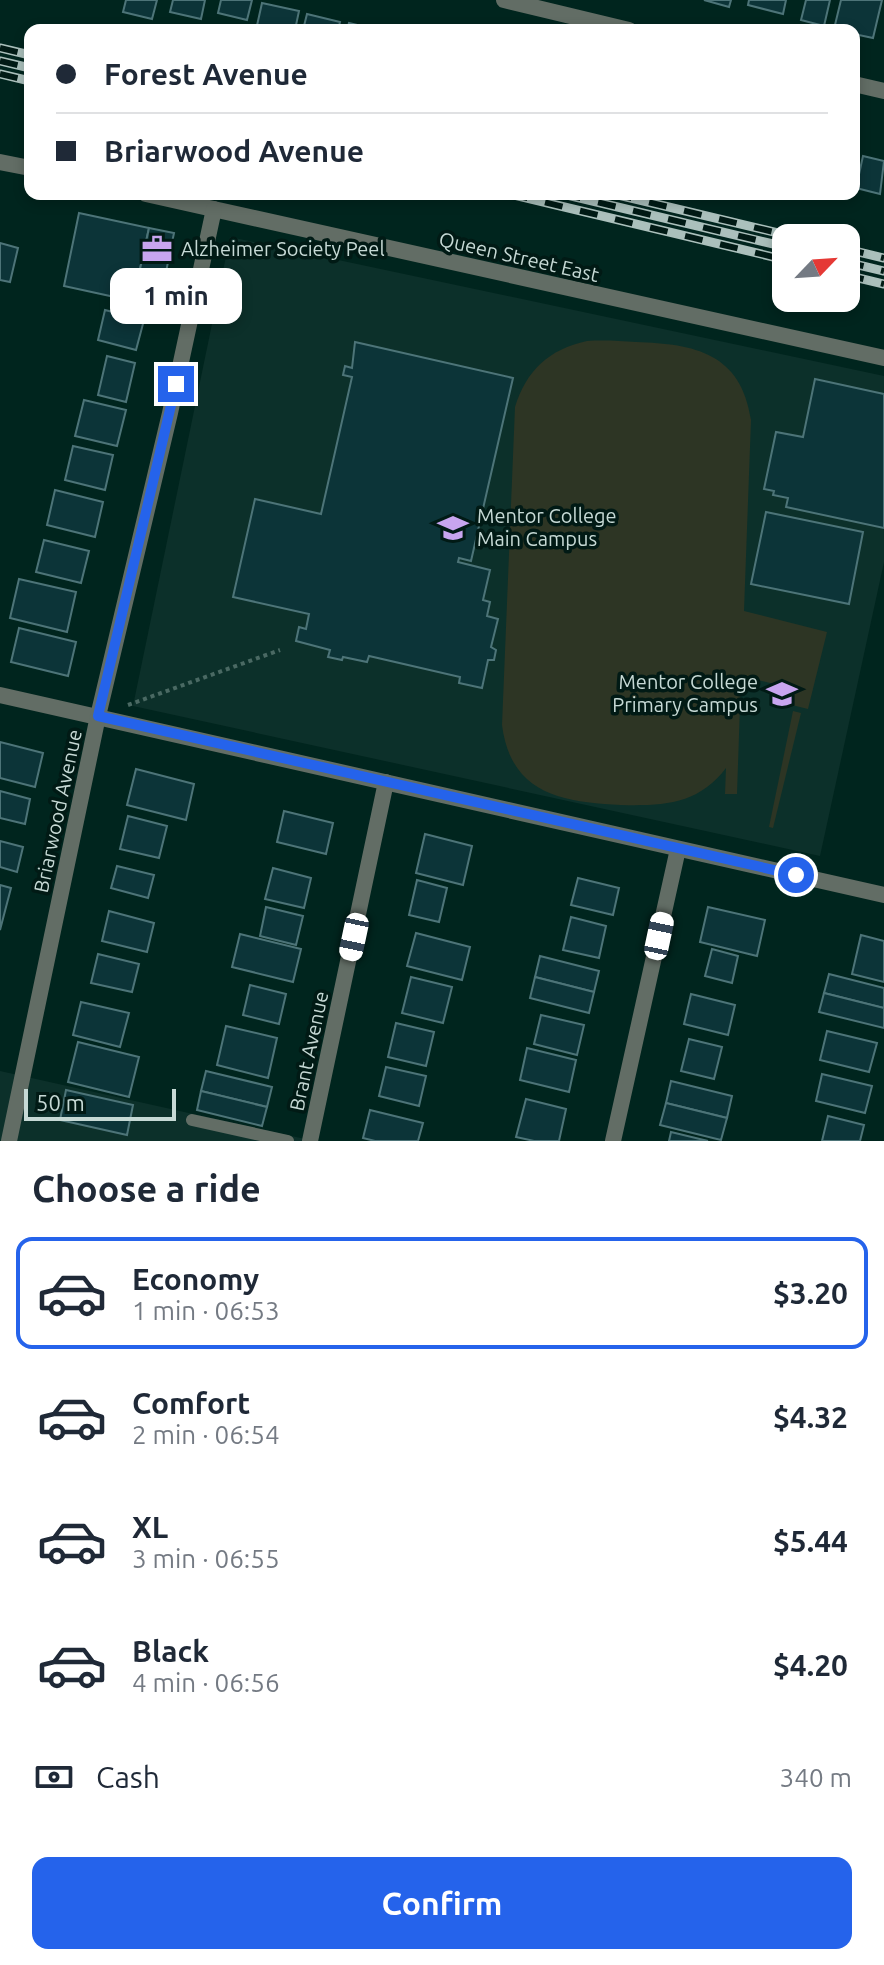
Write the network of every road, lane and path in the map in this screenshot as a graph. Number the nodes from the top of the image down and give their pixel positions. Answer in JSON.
{"nodes":[{"id":1,"x":504,"y":0,"type":"edge"},
{"id":2,"x":568,"y":8,"type":"edge"},
{"id":3,"x":612,"y":24,"type":"edge"},
{"id":4,"x":860,"y":85,"type":"edge"},
{"id":5,"x":884,"y":91,"type":"edge"},
{"id":6,"x":0,"y":162,"type":"edge"},
{"id":7,"x":24,"y":167,"type":"edge"},
{"id":8,"x":173,"y":200,"type":"edge"},
{"id":9,"x":214,"y":209,"type":"junction"},
{"id":10,"x":884,"y":358,"type":"edge"},
{"id":11,"x":280,"y":650,"type":"dead end"},
{"id":12,"x":0,"y":695,"type":"edge"},
{"id":13,"x":98,"y":716,"type":"junction"},
{"id":14,"x":386,"y":782,"type":"junction"},
{"id":15,"x":678,"y":849,"type":"junction"},
{"id":16,"x":884,"y":895,"type":"edge"},
{"id":17,"x":192,"y":1120,"type":"dead end"},
{"id":18,"x":9,"y":1141,"type":"edge"},
{"id":19,"x":288,"y":1141,"type":"edge"},
{"id":20,"x":310,"y":1141,"type":"edge"},
{"id":21,"x":613,"y":1141,"type":"edge"}],
"edges":[{"from":1,"to":2,"type":"street"},
{"from":2,"to":3,"type":"street"},
{"from":4,"to":5,"type":"street"},
{"from":6,"to":7,"type":"street"},
{"from":8,"to":9,"type":"street","name":"Queen Street East"},
{"from":9,"to":10,"type":"street","name":"Queen Street East"},
{"from":9,"to":13,"type":"street","name":"Briarwood Avenue"},
{"from":11,"to":13,"type":"path"},
{"from":12,"to":13,"type":"street"},
{"from":13,"to":14,"type":"street"},
{"from":13,"to":18,"type":"street","name":"Briarwood Avenue"},
{"from":14,"to":15,"type":"street"},
{"from":14,"to":20,"type":"street","name":"Brant Avenue"},
{"from":15,"to":16,"type":"street"},
{"from":15,"to":21,"type":"street"},
{"from":17,"to":19,"type":"lane"}]}
